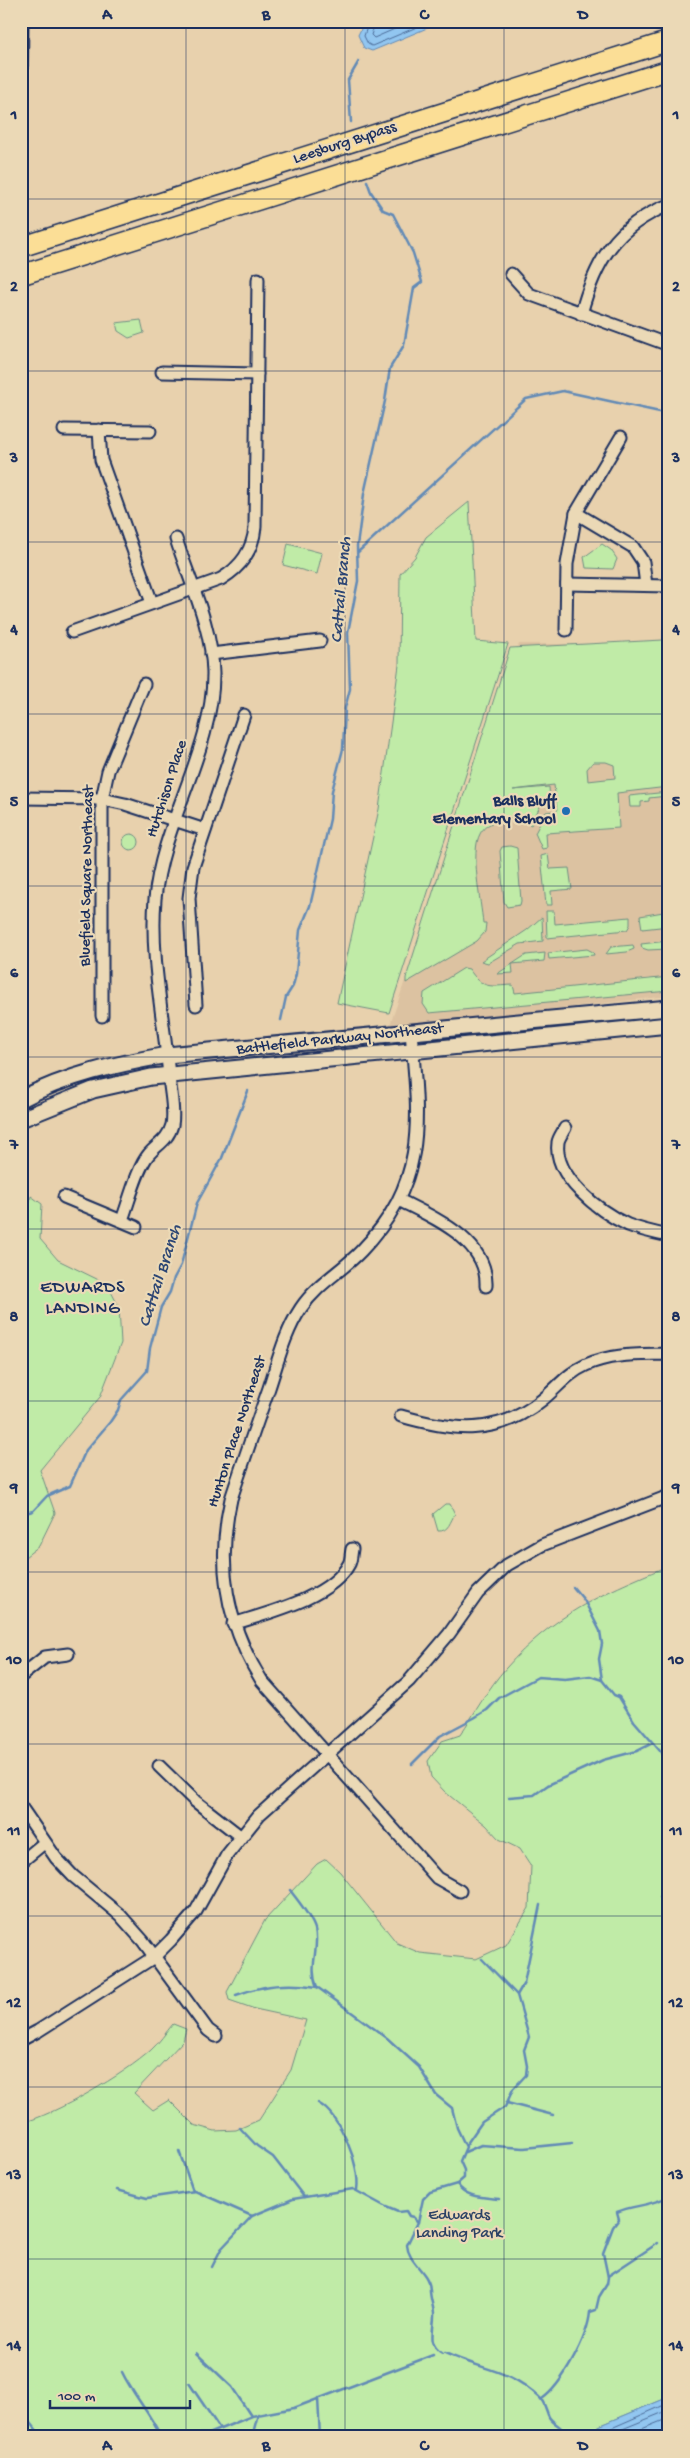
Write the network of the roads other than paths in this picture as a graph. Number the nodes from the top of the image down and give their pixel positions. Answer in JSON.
{"nodes":[{"id":1,"x":22,"y":21,"type":"edge"},
{"id":2,"x":669,"y":41,"type":"edge"},
{"id":3,"x":22,"y":56,"type":"edge"},
{"id":4,"x":669,"y":70,"type":"edge"},
{"id":5,"x":21,"y":105,"type":"edge"},
{"id":6,"x":669,"y":204,"type":"edge"},
{"id":7,"x":21,"y":247,"type":"edge"},
{"id":8,"x":511,"y":274,"type":"dead end"},
{"id":9,"x":21,"y":275,"type":"edge"},
{"id":10,"x":258,"y":279,"type":"dead end"},
{"id":11,"x":582,"y":314,"type":"junction"},
{"id":12,"x":669,"y":345,"type":"edge"},
{"id":13,"x":162,"y":372,"type":"dead end"},
{"id":14,"x":256,"y":374,"type":"junction"},
{"id":15,"x":64,"y":430,"type":"dead end"},
{"id":16,"x":99,"y":430,"type":"junction"},
{"id":17,"x":150,"y":431,"type":"dead end"},
{"id":18,"x":621,"y":437,"type":"dead end"},
{"id":19,"x":576,"y":513,"type":"junction"},
{"id":20,"x":176,"y":539,"type":"dead end"},
{"id":21,"x":567,"y":584,"type":"junction"},
{"id":22,"x":646,"y":585,"type":"junction"},
{"id":23,"x":669,"y":586,"type":"edge"},
{"id":24,"x":192,"y":589,"type":"junction"},
{"id":25,"x":152,"y":603,"type":"junction"},
{"id":26,"x":566,"y":630,"type":"dead end"},
{"id":27,"x":72,"y":632,"type":"dead end"},
{"id":28,"x":320,"y":641,"type":"dead end"},
{"id":29,"x":211,"y":654,"type":"junction"},
{"id":30,"x":144,"y":684,"type":"dead end"},
{"id":31,"x":244,"y":715,"type":"dead end"},
{"id":32,"x":21,"y":798,"type":"edge"},
{"id":33,"x":102,"y":799,"type":"junction"},
{"id":34,"x":174,"y":820,"type":"junction"},
{"id":35,"x":205,"y":830,"type":"junction"},
{"id":36,"x":196,"y":1005,"type":"dead end"},
{"id":37,"x":669,"y":1008,"type":"edge"},
{"id":38,"x":102,"y":1016,"type":"dead end"},
{"id":39,"x":669,"y":1026,"type":"edge"},
{"id":40,"x":411,"y":1032,"type":"junction"},
{"id":41,"x":413,"y":1051,"type":"junction"},
{"id":42,"x":168,"y":1055,"type":"junction"},
{"id":43,"x":169,"y":1075,"type":"junction"},
{"id":44,"x":21,"y":1099,"type":"edge"},
{"id":45,"x":21,"y":1119,"type":"edge"},
{"id":46,"x":565,"y":1128,"type":"dead end"},
{"id":47,"x":64,"y":1197,"type":"dead end"},
{"id":48,"x":398,"y":1200,"type":"junction"},
{"id":49,"x":122,"y":1220,"type":"junction"},
{"id":50,"x":136,"y":1227,"type":"dead end"},
{"id":51,"x":669,"y":1236,"type":"edge"},
{"id":52,"x":486,"y":1286,"type":"dead end"},
{"id":53,"x":669,"y":1354,"type":"edge"},
{"id":54,"x":401,"y":1416,"type":"dead end"},
{"id":55,"x":669,"y":1496,"type":"edge"},
{"id":56,"x":352,"y":1549,"type":"dead end"},
{"id":57,"x":234,"y":1624,"type":"junction"},
{"id":58,"x":68,"y":1654,"type":"dead end"},
{"id":59,"x":21,"y":1676,"type":"edge"},
{"id":60,"x":327,"y":1753,"type":"junction"},
{"id":61,"x":159,"y":1766,"type":"dead end"},
{"id":62,"x":21,"y":1807,"type":"edge"},
{"id":63,"x":240,"y":1836,"type":"junction"},
{"id":64,"x":44,"y":1843,"type":"junction"},
{"id":65,"x":21,"y":1862,"type":"edge"},
{"id":66,"x":460,"y":1891,"type":"dead end"},
{"id":67,"x":154,"y":1957,"type":"junction"},
{"id":68,"x":216,"y":2036,"type":"dead end"},
{"id":69,"x":21,"y":2040,"type":"edge"}],
"edges":[{"from":1,"to":3,"type":"street"},
{"from":2,"to":7,"type":"highway","name":"Leesburg Bypass"},
{"from":3,"to":5,"type":"street"},
{"from":4,"to":9,"type":"highway","name":"Leesburg Bypass"},
{"from":6,"to":11,"type":"street"},
{"from":8,"to":11,"type":"street"},
{"from":10,"to":14,"type":"street"},
{"from":11,"to":12,"type":"street"},
{"from":13,"to":14,"type":"street"},
{"from":14,"to":24,"type":"street"},
{"from":15,"to":16,"type":"street"},
{"from":16,"to":17,"type":"street"},
{"from":16,"to":25,"type":"street"},
{"from":18,"to":19,"type":"street"},
{"from":19,"to":21,"type":"street"},
{"from":19,"to":22,"type":"street"},
{"from":20,"to":24,"type":"street","name":"Hutchison Place"},
{"from":21,"to":22,"type":"street"},
{"from":21,"to":26,"type":"street"},
{"from":22,"to":23,"type":"street"},
{"from":24,"to":25,"type":"street"},
{"from":24,"to":29,"type":"street","name":"Hutchison Place"},
{"from":25,"to":27,"type":"street"},
{"from":28,"to":29,"type":"street"},
{"from":29,"to":34,"type":"street","name":"Hutchison Place"},
{"from":30,"to":33,"type":"street","name":"Bluefield Square Northeast"},
{"from":31,"to":35,"type":"street"},
{"from":32,"to":33,"type":"street"},
{"from":33,"to":34,"type":"street"},
{"from":33,"to":38,"type":"street","name":"Bluefield Square Northeast"},
{"from":34,"to":35,"type":"street"},
{"from":34,"to":42,"type":"street","name":"Hutchison Place"},
{"from":35,"to":36,"type":"street"},
{"from":37,"to":40,"type":"main road","name":"Battlefield Parkway Northeast"},
{"from":39,"to":41,"type":"main road","name":"Battlefield Parkway Northeast"},
{"from":40,"to":41,"type":"street","name":"Hunton Place Northeast"},
{"from":40,"to":42,"type":"main road","name":"Battlefield Parkway Northeast"},
{"from":41,"to":43,"type":"main road","name":"Battlefield Parkway Northeast"},
{"from":41,"to":48,"type":"street","name":"Hunton Place Northeast"},
{"from":42,"to":43,"type":"street","name":"Hutchison Place"},
{"from":42,"to":44,"type":"main road","name":"Battlefield Parkway Northeast"},
{"from":43,"to":45,"type":"main road","name":"Battlefield Parkway Northeast"},
{"from":43,"to":49,"type":"street","name":"Hutchison Place"},
{"from":46,"to":51,"type":"street"},
{"from":47,"to":49,"type":"street"},
{"from":48,"to":52,"type":"street"},
{"from":48,"to":57,"type":"street","name":"Hunton Place Northeast"},
{"from":49,"to":50,"type":"street"},
{"from":53,"to":54,"type":"street"},
{"from":55,"to":60,"type":"street"},
{"from":56,"to":57,"type":"street"},
{"from":57,"to":60,"type":"street","name":"Hunton Place Northeast"},
{"from":58,"to":59,"type":"street"},
{"from":60,"to":63,"type":"street"},
{"from":60,"to":66,"type":"street","name":"Hunton Place Northeast"},
{"from":61,"to":63,"type":"street"},
{"from":62,"to":64,"type":"street"},
{"from":63,"to":67,"type":"street"},
{"from":64,"to":65,"type":"street"},
{"from":64,"to":67,"type":"street"},
{"from":67,"to":68,"type":"street"},
{"from":67,"to":69,"type":"street"}]}
